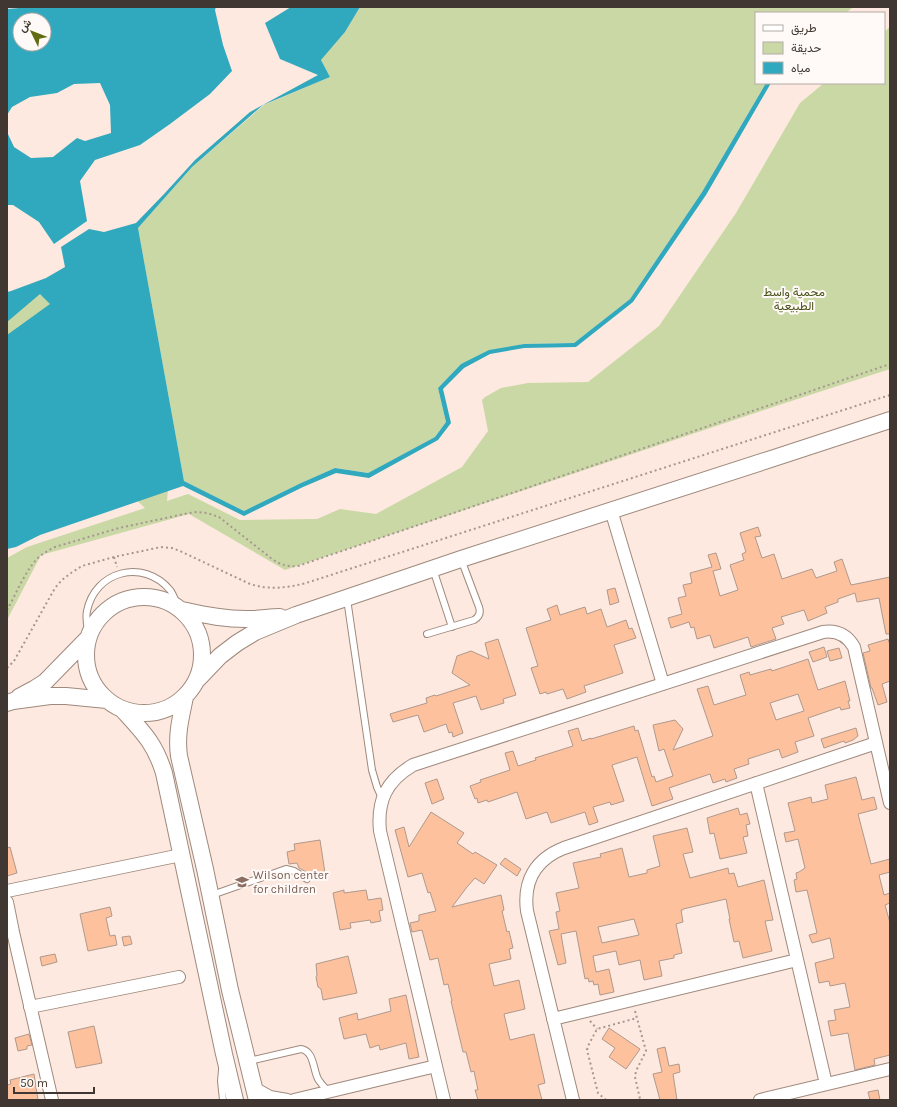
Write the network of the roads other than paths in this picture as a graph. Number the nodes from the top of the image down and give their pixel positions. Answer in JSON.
{"nodes":[{"id":1,"x":890,"y":420,"type":"edge"},
{"id":2,"x":611,"y":510,"type":"junction"},
{"id":3,"x":461,"y":559,"type":"junction"},
{"id":4,"x":432,"y":568,"type":"junction"},
{"id":5,"x":347,"y":598,"type":"junction"},
{"id":6,"x":180,"y":608,"type":"junction"},
{"id":7,"x":296,"y":615,"type":"junction"},
{"id":8,"x":452,"y":627,"type":"junction"},
{"id":9,"x":427,"y":634,"type":"dead end"},
{"id":10,"x":89,"y":637,"type":"junction"},
{"id":11,"x":198,"y":679,"type":"junction"},
{"id":12,"x":663,"y":684,"type":"junction"},
{"id":13,"x":185,"y":697,"type":"junction"},
{"id":14,"x":107,"y":700,"type":"junction"},
{"id":15,"x":10,"y":702,"type":"edge"},
{"id":16,"x":122,"y":709,"type":"junction"},
{"id":17,"x":876,"y":743,"type":"junction"},
{"id":18,"x":756,"y":783,"type":"junction"},
{"id":19,"x":382,"y":798,"type":"junction"},
{"id":20,"x":890,"y":803,"type":"edge"},
{"id":21,"x":181,"y":856,"type":"junction"},
{"id":22,"x":307,"y":879,"type":"dead end"},
{"id":23,"x":187,"y":881,"type":"junction"},
{"id":24,"x":7,"y":891,"type":"edge"},
{"id":25,"x":211,"y":896,"type":"junction"},
{"id":26,"x":7,"y":902,"type":"edge"},
{"id":27,"x":220,"y":937,"type":"junction"},
{"id":28,"x":797,"y":960,"type":"junction"},
{"id":29,"x":179,"y":977,"type":"dead end"},
{"id":30,"x":30,"y":1007,"type":"junction"},
{"id":31,"x":553,"y":1019,"type":"junction"},
{"id":32,"x":224,"y":1054,"type":"junction"},
{"id":33,"x":247,"y":1061,"type":"junction"},
{"id":34,"x":436,"y":1066,"type":"junction"},
{"id":35,"x":890,"y":1069,"type":"edge"},
{"id":36,"x":826,"y":1084,"type":"junction"},
{"id":37,"x":329,"y":1092,"type":"junction"},
{"id":38,"x":255,"y":1094,"type":"edge"},
{"id":39,"x":52,"y":1100,"type":"edge"},
{"id":40,"x":223,"y":1100,"type":"edge"},
{"id":41,"x":235,"y":1100,"type":"edge"},
{"id":42,"x":287,"y":1100,"type":"edge"},
{"id":43,"x":294,"y":1100,"type":"edge"},
{"id":44,"x":444,"y":1100,"type":"edge"},
{"id":45,"x":573,"y":1100,"type":"edge"},
{"id":46,"x":760,"y":1100,"type":"edge"}],
"edges":[{"from":1,"to":2,"type":"main road"},
{"from":2,"to":3,"type":"main road"},
{"from":2,"to":12,"type":"street"},
{"from":3,"to":4,"type":"main road"},
{"from":3,"to":8,"type":"lane"},
{"from":4,"to":5,"type":"main road"},
{"from":4,"to":8,"type":"lane"},
{"from":5,"to":7,"type":"main road"},
{"from":5,"to":19,"type":"lane"},
{"from":6,"to":7,"type":"main road"},
{"from":6,"to":10,"type":"main road"},
{"from":6,"to":10,"type":"lane"},
{"from":6,"to":11,"type":"main road"},
{"from":7,"to":11,"type":"main road"},
{"from":8,"to":9,"type":"lane"},
{"from":10,"to":14,"type":"main road"},
{"from":10,"to":15,"type":"main road"},
{"from":11,"to":13,"type":"main road"},
{"from":12,"to":17,"type":"street"},
{"from":12,"to":19,"type":"street"},
{"from":13,"to":16,"type":"main road"},
{"from":13,"to":25,"type":"main road"},
{"from":14,"to":15,"type":"main road"},
{"from":14,"to":16,"type":"main road"},
{"from":16,"to":21,"type":"main road"},
{"from":17,"to":18,"type":"street"},
{"from":17,"to":20,"type":"street"},
{"from":18,"to":28,"type":"street"},
{"from":18,"to":31,"type":"street"},
{"from":19,"to":34,"type":"street"},
{"from":21,"to":23,"type":"main road"},
{"from":21,"to":24,"type":"street"},
{"from":22,"to":25,"type":"lane"},
{"from":23,"to":27,"type":"main road"},
{"from":23,"to":32,"type":"main road"},
{"from":25,"to":27,"type":"main road"},
{"from":26,"to":30,"type":"street"},
{"from":27,"to":33,"type":"main road"},
{"from":28,"to":31,"type":"street"},
{"from":28,"to":36,"type":"street"},
{"from":29,"to":30,"type":"street"},
{"from":30,"to":39,"type":"street"},
{"from":31,"to":45,"type":"street"},
{"from":32,"to":40,"type":"lane"},
{"from":32,"to":41,"type":"main road"},
{"from":33,"to":37,"type":"lane"},
{"from":33,"to":38,"type":"main road"},
{"from":34,"to":37,"type":"street"},
{"from":34,"to":44,"type":"street"},
{"from":35,"to":36,"type":"street"},
{"from":36,"to":46,"type":"street"},
{"from":37,"to":43,"type":"street"},
{"from":38,"to":42,"type":"street"}]}
